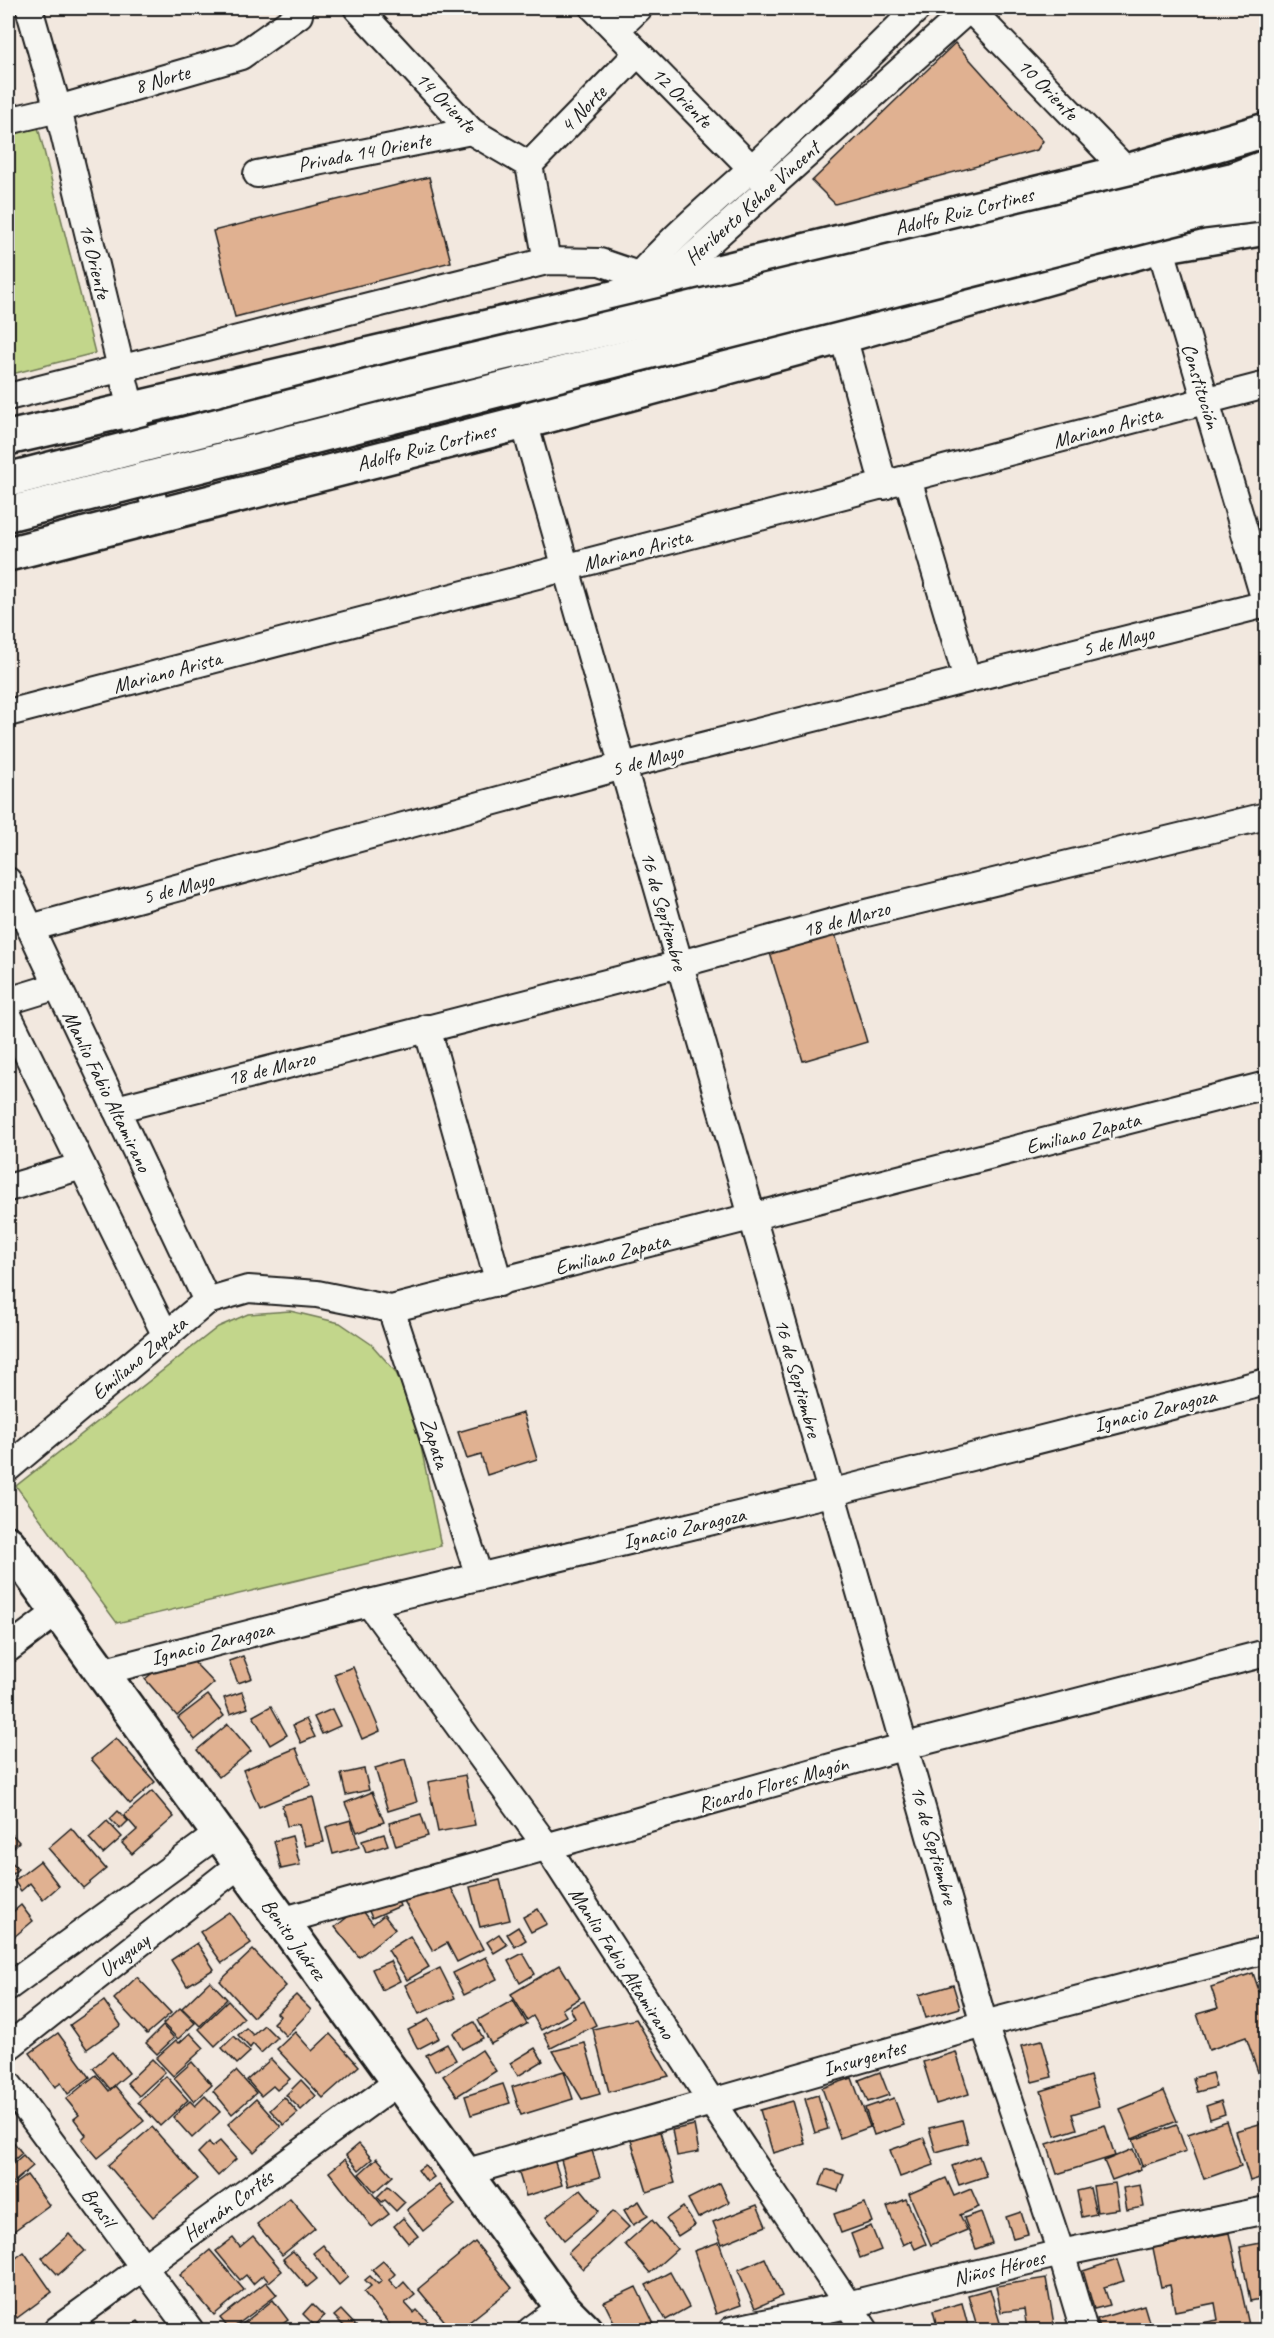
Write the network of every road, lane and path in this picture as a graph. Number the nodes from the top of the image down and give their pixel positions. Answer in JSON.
{"nodes":[{"id":1,"x":29,"y":8,"type":"edge"},
{"id":2,"x":300,"y":8,"type":"edge"},
{"id":3,"x":357,"y":8,"type":"edge"},
{"id":4,"x":594,"y":8,"type":"edge"},
{"id":5,"x":639,"y":8,"type":"edge"},
{"id":6,"x":918,"y":8,"type":"edge"},
{"id":7,"x":970,"y":8,"type":"edge"},
{"id":8,"x":616,"y":30,"type":"junction"},
{"id":9,"x":638,"y":53,"type":"junction"},
{"id":10,"x":58,"y":109,"type":"junction"},
{"id":11,"x":8,"y":121,"type":"edge"},
{"id":12,"x":471,"y":130,"type":"junction"},
{"id":13,"x":1266,"y":130,"type":"edge"},
{"id":14,"x":529,"y":165,"type":"junction"},
{"id":15,"x":1266,"y":167,"type":"edge"},
{"id":16,"x":752,"y":168,"type":"junction"},
{"id":17,"x":1127,"y":171,"type":"junction"},
{"id":18,"x":257,"y":174,"type":"dead end"},
{"id":19,"x":769,"y":187,"type":"junction"},
{"id":20,"x":1266,"y":204,"type":"edge"},
{"id":21,"x":1266,"y":228,"type":"edge"},
{"id":22,"x":1160,"y":246,"type":"junction"},
{"id":23,"x":547,"y":261,"type":"junction"},
{"id":24,"x":640,"y":286,"type":"junction"},
{"id":25,"x":843,"y":336,"type":"junction"},
{"id":26,"x":121,"y":369,"type":"junction"},
{"id":27,"x":1266,"y":385,"type":"edge"},
{"id":28,"x":8,"y":397,"type":"edge"},
{"id":29,"x":1206,"y":402,"type":"junction"},
{"id":30,"x":131,"y":410,"type":"junction"},
{"id":31,"x":537,"y":419,"type":"junction"},
{"id":32,"x":8,"y":438,"type":"edge"},
{"id":33,"x":8,"y":480,"type":"edge"},
{"id":34,"x":896,"y":482,"type":"junction"},
{"id":35,"x":8,"y":514,"type":"edge"},
{"id":36,"x":157,"y":516,"type":"junction"},
{"id":37,"x":8,"y":554,"type":"edge"},
{"id":38,"x":566,"y":568,"type":"junction"},
{"id":39,"x":1266,"y":604,"type":"edge"},
{"id":40,"x":967,"y":679,"type":"junction"},
{"id":41,"x":8,"y":713,"type":"edge"},
{"id":42,"x":623,"y":766,"type":"junction"},
{"id":43,"x":1266,"y":816,"type":"edge"},
{"id":44,"x":8,"y":881,"type":"edge"},
{"id":45,"x":30,"y":928,"type":"junction"},
{"id":46,"x":680,"y":964,"type":"junction"},
{"id":47,"x":57,"y":986,"type":"junction"},
{"id":48,"x":8,"y":1001,"type":"edge"},
{"id":49,"x":8,"y":1015,"type":"edge"},
{"id":50,"x":427,"y":1028,"type":"junction"},
{"id":51,"x":1266,"y":1085,"type":"edge"},
{"id":52,"x":116,"y":1109,"type":"junction"},
{"id":53,"x":82,"y":1166,"type":"junction"},
{"id":54,"x":8,"y":1188,"type":"edge"},
{"id":55,"x":752,"y":1218,"type":"junction"},
{"id":56,"x":499,"y":1283,"type":"junction"},
{"id":57,"x":207,"y":1301,"type":"junction"},
{"id":58,"x":391,"y":1309,"type":"junction"},
{"id":59,"x":166,"y":1336,"type":"junction"},
{"id":60,"x":1266,"y":1382,"type":"edge"},
{"id":61,"x":8,"y":1468,"type":"edge"},
{"id":62,"x":830,"y":1493,"type":"junction"},
{"id":63,"x":8,"y":1544,"type":"edge"},
{"id":64,"x":479,"y":1576,"type":"junction"},
{"id":65,"x":369,"y":1603,"type":"junction"},
{"id":66,"x":57,"y":1612,"type":"junction"},
{"id":67,"x":8,"y":1649,"type":"edge"},
{"id":68,"x":1266,"y":1653,"type":"edge"},
{"id":69,"x":101,"y":1672,"type":"junction"},
{"id":70,"x":906,"y":1746,"type":"junction"},
{"id":71,"x":218,"y":1834,"type":"junction"},
{"id":72,"x":547,"y":1847,"type":"junction"},
{"id":73,"x":240,"y":1864,"type":"junction"},
{"id":74,"x":281,"y":1921,"type":"junction"},
{"id":75,"x":1266,"y":1950,"type":"edge"},
{"id":76,"x":8,"y":1987,"type":"edge"},
{"id":77,"x":984,"y":2024,"type":"junction"},
{"id":78,"x":8,"y":2047,"type":"edge"},
{"id":79,"x":398,"y":2082,"type":"junction"},
{"id":80,"x":8,"y":2084,"type":"edge"},
{"id":81,"x":711,"y":2102,"type":"junction"},
{"id":82,"x":464,"y":2173,"type":"junction"},
{"id":83,"x":1266,"y":2210,"type":"edge"},
{"id":84,"x":1061,"y":2253,"type":"junction"},
{"id":85,"x":144,"y":2267,"type":"junction"},
{"id":86,"x":847,"y":2306,"type":"junction"},
{"id":87,"x":562,"y":2307,"type":"junction"},
{"id":88,"x":57,"y":2331,"type":"edge"},
{"id":89,"x":190,"y":2331,"type":"edge"},
{"id":90,"x":531,"y":2331,"type":"edge"},
{"id":91,"x":585,"y":2331,"type":"edge"},
{"id":92,"x":732,"y":2331,"type":"edge"},
{"id":93,"x":865,"y":2331,"type":"edge"},
{"id":94,"x":1084,"y":2331,"type":"edge"}],
"edges":[{"from":1,"to":10,"type":"street","name":"16 Oriente"},
{"from":2,"to":10,"type":"street","name":"8 Norte"},
{"from":3,"to":12,"type":"street","name":"14 Oriente"},
{"from":4,"to":8,"type":"street","name":"12 Oriente"},
{"from":5,"to":8,"type":"street"},
{"from":6,"to":16,"type":"street","name":"Heriberto Kehoe Vincent"},
{"from":7,"to":17,"type":"street","name":"10 Oriente"},
{"from":7,"to":19,"type":"street","name":"Heriberto Kehoe Vincent"},
{"from":8,"to":9,"type":"street","name":"12 Oriente"},
{"from":9,"to":14,"type":"street","name":"4 Norte"},
{"from":9,"to":16,"type":"street","name":"12 Oriente"},
{"from":10,"to":11,"type":"street","name":"8 Norte"},
{"from":10,"to":26,"type":"street","name":"16 Oriente"},
{"from":12,"to":14,"type":"street","name":"14 Oriente"},
{"from":12,"to":18,"type":"street","name":"Privada 14 Oriente"},
{"from":13,"to":17,"type":"main road","name":"Adolfo Ruiz Cortines"},
{"from":14,"to":23,"type":"street"},
{"from":15,"to":33,"type":"main road","bridge":true},
{"from":16,"to":19,"type":"street","name":"12 Oriente"},
{"from":16,"to":24,"type":"street","name":"Heriberto Kehoe Vincent"},
{"from":17,"to":22,"type":"street","name":"Constitución"},
{"from":17,"to":24,"type":"main road","name":"Adolfo Ruiz Cortines"},
{"from":19,"to":24,"type":"street","name":"Heriberto Kehoe Vincent"},
{"from":20,"to":35,"type":"main road","bridge":true},
{"from":21,"to":22,"type":"main road","name":"Adolfo Ruiz Cortines"},
{"from":22,"to":25,"type":"main road","name":"Adolfo Ruiz Cortines"},
{"from":22,"to":29,"type":"street","name":"Constitución"},
{"from":23,"to":24,"type":"street"},
{"from":23,"to":26,"type":"street"},
{"from":24,"to":30,"type":"main road","name":"Adolfo Ruiz Cortines"},
{"from":24,"to":31,"type":"street","name":"Heriberto Kehoe Vincent"},
{"from":24,"to":31,"type":"street","name":"Heriberto Kehoe Vincent"},
{"from":25,"to":31,"type":"main road","name":"Adolfo Ruiz Cortines"},
{"from":25,"to":34,"type":"street"},
{"from":26,"to":28,"type":"street"},
{"from":26,"to":30,"type":"street","name":"16 Oriente"},
{"from":27,"to":29,"type":"street","name":"Mariano Arista"},
{"from":29,"to":34,"type":"street","name":"Mariano Arista"},
{"from":29,"to":39,"type":"street","name":"Constitución"},
{"from":30,"to":32,"type":"main road","name":"Adolfo Ruiz Cortines"},
{"from":30,"to":36,"type":"street","name":"16 Oriente"},
{"from":31,"to":36,"type":"main road","name":"Adolfo Ruiz Cortines"},
{"from":31,"to":38,"type":"street","name":"16 de Septiembre"},
{"from":34,"to":38,"type":"street","name":"Mariano Arista"},
{"from":34,"to":40,"type":"street"},
{"from":36,"to":37,"type":"main road","name":"Adolfo Ruiz Cortines"},
{"from":38,"to":41,"type":"street","name":"Mariano Arista"},
{"from":38,"to":42,"type":"street","name":"16 de Septiembre"},
{"from":39,"to":40,"type":"street","name":"5 de Mayo"},
{"from":40,"to":42,"type":"street","name":"5 de Mayo"},
{"from":42,"to":45,"type":"street","name":"5 de Mayo"},
{"from":42,"to":46,"type":"street","name":"16 de Septiembre"},
{"from":43,"to":46,"type":"street","name":"18 de Marzo"},
{"from":44,"to":45,"type":"street","name":"Manlio Fabio Altamirano"},
{"from":45,"to":47,"type":"street","name":"Manlio Fabio Altamirano"},
{"from":46,"to":50,"type":"street","name":"18 de Marzo"},
{"from":46,"to":55,"type":"street","name":"16 de Septiembre"},
{"from":47,"to":48,"type":"street"},
{"from":47,"to":52,"type":"street","name":"Manlio Fabio Altamirano"},
{"from":49,"to":53,"type":"street"},
{"from":50,"to":52,"type":"street","name":"18 de Marzo"},
{"from":50,"to":56,"type":"street"},
{"from":51,"to":55,"type":"street","name":"Emiliano Zapata"},
{"from":52,"to":57,"type":"street","name":"Manlio Fabio Altamirano"},
{"from":53,"to":54,"type":"street"},
{"from":53,"to":59,"type":"street"},
{"from":55,"to":56,"type":"street","name":"Emiliano Zapata"},
{"from":55,"to":62,"type":"street","name":"16 de Septiembre"},
{"from":56,"to":58,"type":"street","name":"Emiliano Zapata"},
{"from":57,"to":58,"type":"street","name":"Emiliano Zapata"},
{"from":57,"to":59,"type":"street","name":"Emiliano Zapata"},
{"from":58,"to":64,"type":"street","name":"Zapata"},
{"from":59,"to":61,"type":"street","name":"Emiliano Zapata"},
{"from":60,"to":62,"type":"street","name":"Ignacio Zaragoza"},
{"from":62,"to":64,"type":"street","name":"Ignacio Zaragoza"},
{"from":62,"to":70,"type":"street","name":"16 de Septiembre"},
{"from":63,"to":66,"type":"main road","name":"Benito Juárez"},
{"from":64,"to":65,"type":"street","name":"Ignacio Zaragoza"},
{"from":65,"to":69,"type":"street","name":"Ignacio Zaragoza"},
{"from":65,"to":72,"type":"street","name":"Manlio Fabio Altamirano"},
{"from":66,"to":67,"type":"street"},
{"from":66,"to":69,"type":"main road","name":"Benito Juárez"},
{"from":68,"to":70,"type":"street","name":"Ricardo Flores Magón"},
{"from":69,"to":71,"type":"main road","name":"Benito Juárez"},
{"from":70,"to":72,"type":"street","name":"Ricardo Flores Magón"},
{"from":70,"to":77,"type":"street","name":"16 de Septiembre"},
{"from":71,"to":73,"type":"main road","name":"Benito Juárez"},
{"from":71,"to":76,"type":"street","name":"Uruguay"},
{"from":72,"to":74,"type":"street","name":"Ricardo Flores Magón"},
{"from":72,"to":81,"type":"street","name":"Manlio Fabio Altamirano"},
{"from":73,"to":74,"type":"main road","name":"Benito Juárez"},
{"from":73,"to":78,"type":"street","name":"Uruguay"},
{"from":74,"to":79,"type":"main road","name":"Benito Juárez"},
{"from":75,"to":77,"type":"street","name":"Insurgentes"},
{"from":77,"to":81,"type":"street","name":"Insurgentes"},
{"from":77,"to":84,"type":"street","name":"16 de Septiembre"},
{"from":79,"to":82,"type":"main road","name":"Benito Juárez"},
{"from":79,"to":85,"type":"street","name":"Hernán Cortés"},
{"from":80,"to":85,"type":"street","name":"Brasil"},
{"from":81,"to":82,"type":"street","name":"Insurgentes"},
{"from":81,"to":86,"type":"street","name":"Manlio Fabio Altamirano"},
{"from":82,"to":87,"type":"main road","name":"Benito Juárez"},
{"from":83,"to":84,"type":"street","name":"Niños Héroes"},
{"from":84,"to":86,"type":"street","name":"Niños Héroes"},
{"from":84,"to":94,"type":"street","name":"16 de Septiembre"},
{"from":85,"to":88,"type":"street","name":"Hernán Cortés"},
{"from":85,"to":89,"type":"street","name":"Brasil"},
{"from":86,"to":92,"type":"street","name":"Niños Héroes"},
{"from":86,"to":93,"type":"street","name":"Manlio Fabio Altamirano"},
{"from":87,"to":90,"type":"street"},
{"from":87,"to":91,"type":"main road","name":"Benito Juárez"}]}
